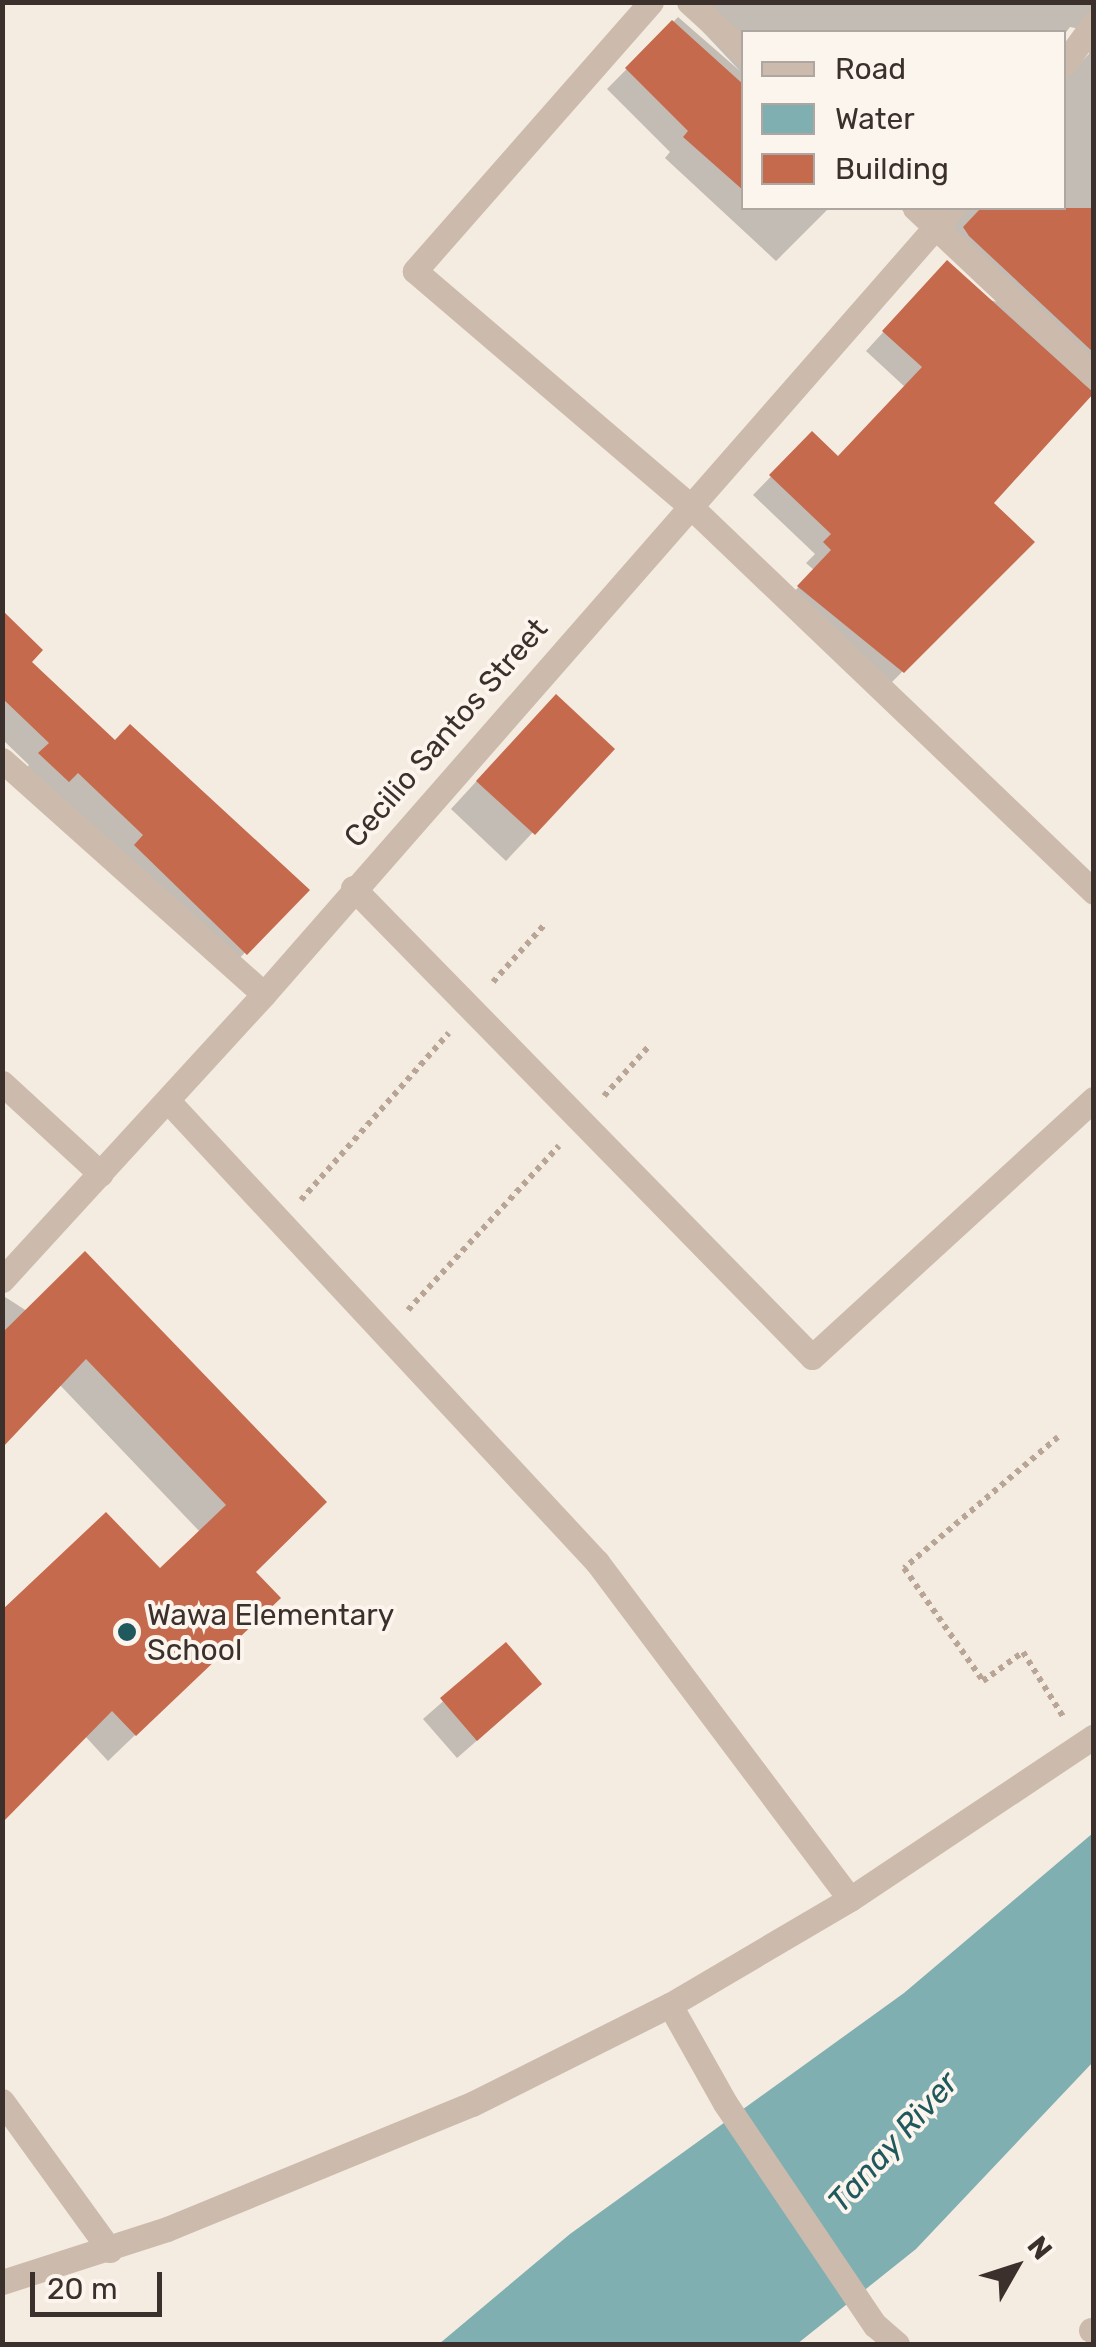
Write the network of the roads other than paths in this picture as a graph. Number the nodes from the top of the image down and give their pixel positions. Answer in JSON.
{"nodes":[{"id":1,"x":651,"y":2,"type":"edge"},
{"id":2,"x":689,"y":2,"type":"edge"},
{"id":3,"x":1094,"y":22,"type":"edge"},
{"id":4,"x":741,"y":49,"type":"edge"},
{"id":5,"x":1066,"y":61,"type":"edge"},
{"id":6,"x":945,"y":217,"type":"edge"},
{"id":7,"x":1094,"y":376,"type":"edge"},
{"id":8,"x":689,"y":506,"type":"junction"},
{"id":9,"x":2,"y":760,"type":"edge"},
{"id":10,"x":353,"y":888,"type":"junction"},
{"id":11,"x":1094,"y":892,"type":"edge"},
{"id":12,"x":264,"y":994,"type":"junction"},
{"id":13,"x":2,"y":1083,"type":"edge"},
{"id":14,"x":1094,"y":1099,"type":"edge"},
{"id":15,"x":168,"y":1101,"type":"junction"},
{"id":16,"x":100,"y":1174,"type":"junction"},
{"id":17,"x":2,"y":1280,"type":"edge"},
{"id":18,"x":1087,"y":1740,"type":"edge"},
{"id":19,"x":850,"y":1899,"type":"junction"},
{"id":20,"x":670,"y":2006,"type":"junction"},
{"id":21,"x":2,"y":2101,"type":"edge"},
{"id":22,"x":110,"y":2250,"type":"junction"},
{"id":23,"x":2,"y":2282,"type":"edge"},
{"id":24,"x":897,"y":2344,"type":"edge"}],
"edges":[{"from":1,"to":8,"type":"street"},
{"from":2,"to":4,"type":"street"},
{"from":3,"to":5,"type":"street"},
{"from":6,"to":7,"type":"street"},
{"from":6,"to":8,"type":"street","name":"Cecilio Santos Street"},
{"from":8,"to":10,"type":"street","name":"Cecilio Santos Street"},
{"from":8,"to":11,"type":"street"},
{"from":9,"to":12,"type":"street"},
{"from":10,"to":12,"type":"street","name":"Cecilio Santos Street"},
{"from":10,"to":14,"type":"street"},
{"from":12,"to":15,"type":"street","name":"Cecilio Santos Street"},
{"from":13,"to":16,"type":"street"},
{"from":15,"to":16,"type":"street","name":"Cecilio Santos Street"},
{"from":15,"to":19,"type":"street"},
{"from":16,"to":17,"type":"street","name":"Cecilio Santos Street"},
{"from":18,"to":19,"type":"street"},
{"from":19,"to":20,"type":"street"},
{"from":20,"to":22,"type":"street"},
{"from":20,"to":24,"type":"street"},
{"from":21,"to":22,"type":"street"},
{"from":22,"to":23,"type":"street"}]}
